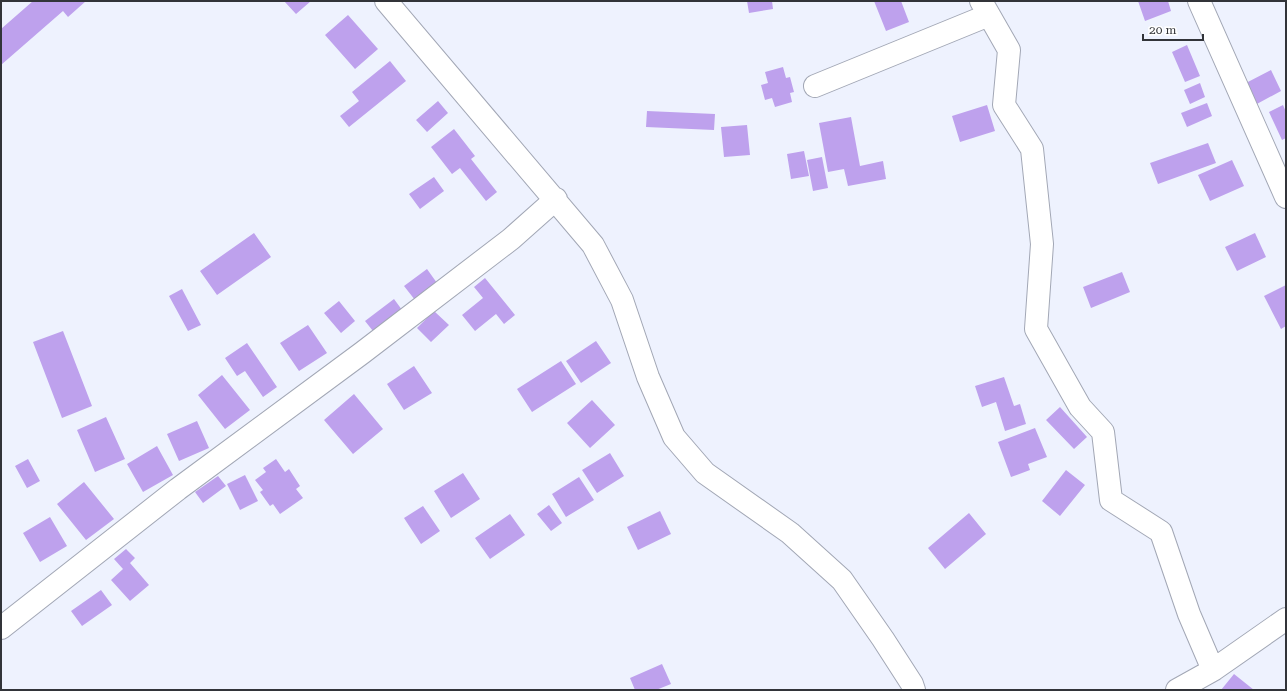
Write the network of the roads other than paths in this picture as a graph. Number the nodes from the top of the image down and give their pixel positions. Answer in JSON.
{"nodes":[{"id":1,"x":386,"y":1,"type":"edge"},
{"id":2,"x":1199,"y":1,"type":"edge"},
{"id":3,"x":985,"y":8,"type":"edge"},
{"id":4,"x":815,"y":86,"type":"dead end"},
{"id":5,"x":1286,"y":197,"type":"edge"},
{"id":6,"x":556,"y":199,"type":"junction"},
{"id":7,"x":1286,"y":619,"type":"edge"},
{"id":8,"x":1,"y":628,"type":"edge"},
{"id":9,"x":1213,"y":670,"type":"junction"},
{"id":10,"x":914,"y":690,"type":"edge"},
{"id":11,"x":1177,"y":690,"type":"edge"}],
"edges":[{"from":1,"to":6,"type":"street"},
{"from":2,"to":5,"type":"street"},
{"from":3,"to":4,"type":"street"},
{"from":3,"to":9,"type":"street"},
{"from":6,"to":8,"type":"street"},
{"from":6,"to":10,"type":"street"},
{"from":7,"to":9,"type":"street"},
{"from":9,"to":11,"type":"street"}]}
